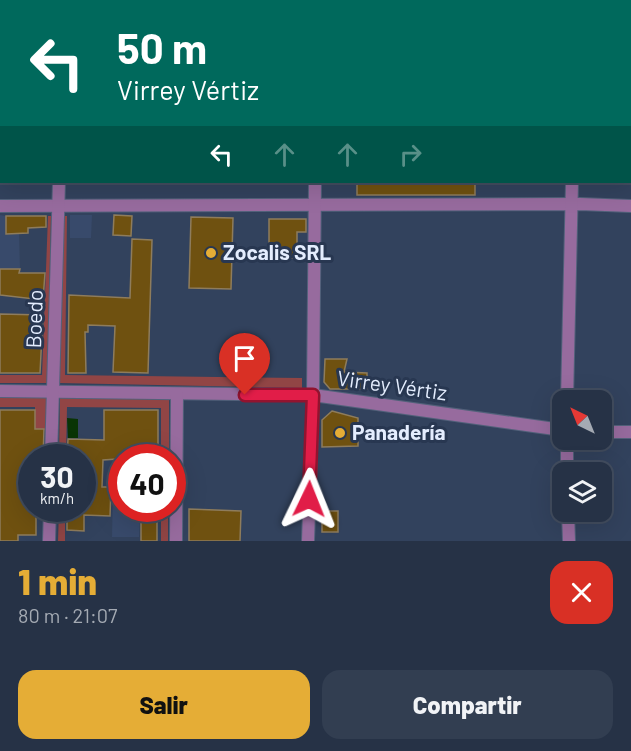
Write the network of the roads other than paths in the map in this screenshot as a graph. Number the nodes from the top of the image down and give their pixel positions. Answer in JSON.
{"nodes":[{"id":1,"x":59,"y":183,"type":"edge"},
{"id":2,"x":315,"y":183,"type":"edge"},
{"id":3,"x":572,"y":183,"type":"edge"},
{"id":4,"x":315,"y":204,"type":"junction"},
{"id":5,"x":571,"y":204,"type":"junction"},
{"id":6,"x":0,"y":206,"type":"edge"},
{"id":7,"x":631,"y":206,"type":"edge"},
{"id":8,"x":58,"y":207,"type":"junction"},
{"id":9,"x":0,"y":390,"type":"edge"},
{"id":10,"x":567,"y":390,"type":"edge"},
{"id":11,"x":52,"y":391,"type":"junction"},
{"id":12,"x":177,"y":394,"type":"junction"},
{"id":13,"x":313,"y":395,"type":"junction"},
{"id":14,"x":552,"y":429,"type":"edge"},
{"id":15,"x":612,"y":432,"type":"edge"},
{"id":16,"x":631,"y":432,"type":"edge"},
{"id":17,"x":51,"y":444,"type":"edge"},
{"id":18,"x":50,"y":522,"type":"edge"},
{"id":19,"x":568,"y":522,"type":"edge"},
{"id":20,"x":50,"y":541,"type":"edge"},
{"id":21,"x":176,"y":541,"type":"edge"},
{"id":22,"x":308,"y":541,"type":"edge"},
{"id":23,"x":569,"y":541,"type":"edge"}],
"edges":[{"from":1,"to":8,"type":"street","name":"Boedo"},
{"from":2,"to":4,"type":"street"},
{"from":3,"to":5,"type":"street"},
{"from":4,"to":5,"type":"street"},
{"from":4,"to":8,"type":"street"},
{"from":4,"to":13,"type":"street"},
{"from":5,"to":7,"type":"street"},
{"from":5,"to":10,"type":"street"},
{"from":6,"to":8,"type":"street"},
{"from":8,"to":11,"type":"street","name":"Boedo"},
{"from":9,"to":11,"type":"street","name":"Virrey Vértiz"},
{"from":11,"to":12,"type":"street","name":"Virrey Vértiz"},
{"from":11,"to":17,"type":"street","name":"Boedo"},
{"from":12,"to":13,"type":"street","name":"Virrey Vértiz"},
{"from":12,"to":21,"type":"street"},
{"from":13,"to":14,"type":"street","name":"Virrey Vértiz"},
{"from":13,"to":22,"type":"street"},
{"from":15,"to":16,"type":"street"},
{"from":18,"to":20,"type":"street"},
{"from":19,"to":23,"type":"street"}]}
